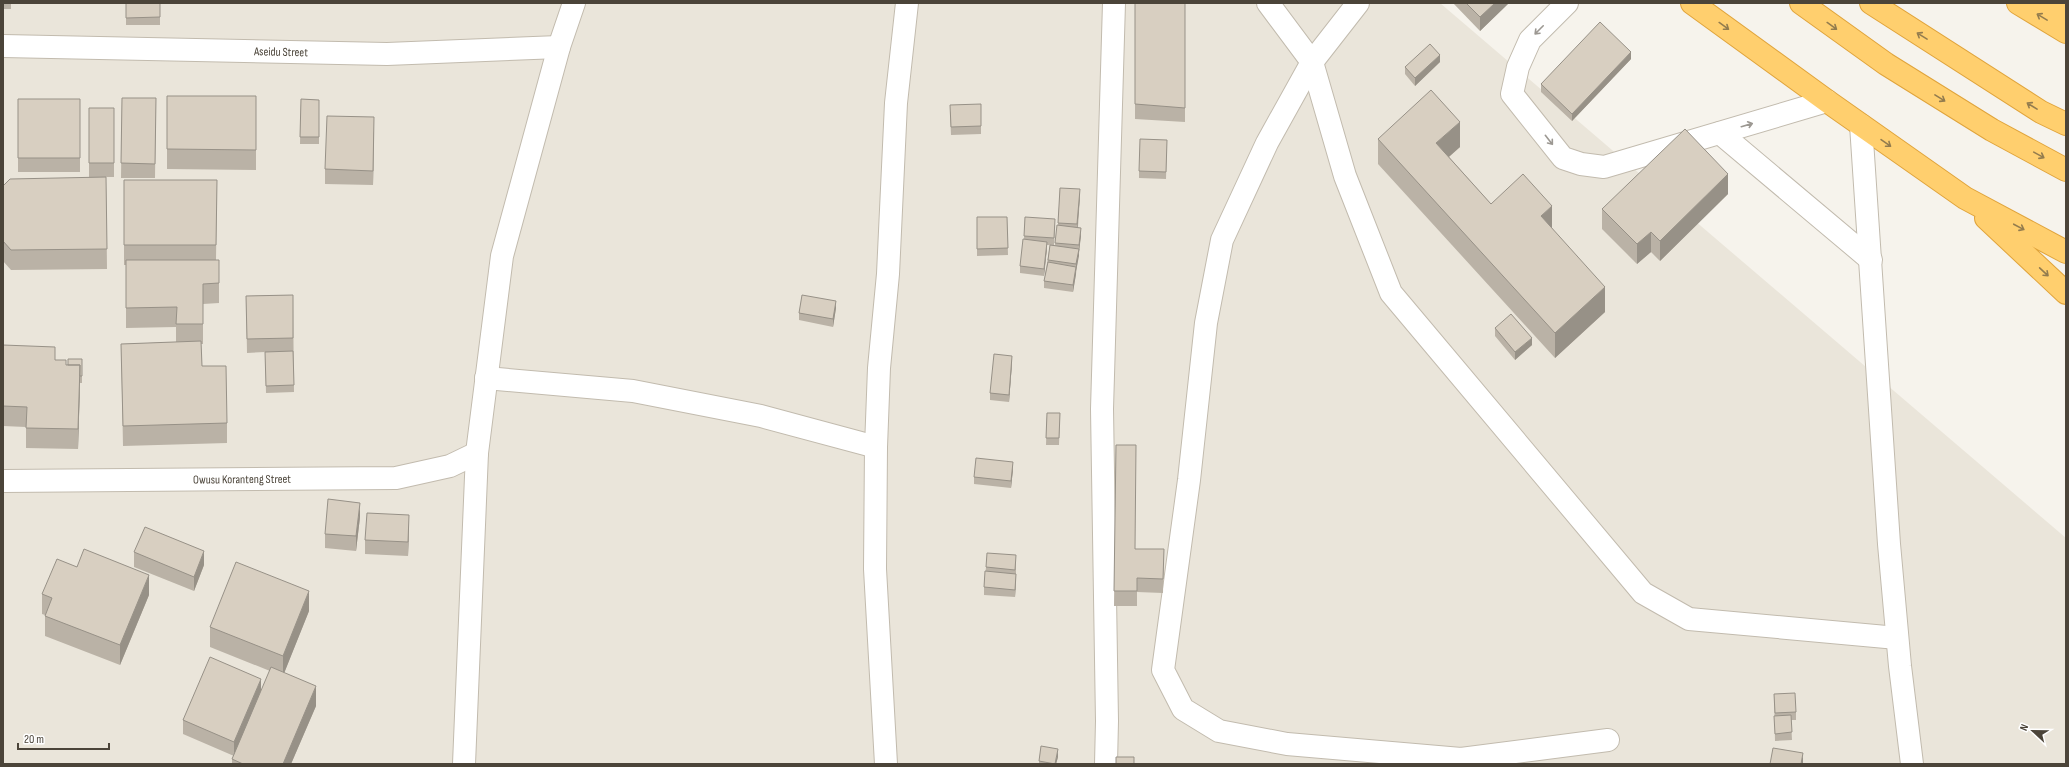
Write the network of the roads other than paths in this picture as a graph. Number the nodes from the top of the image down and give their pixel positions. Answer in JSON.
{"nodes":[{"id":1,"x":574,"y":3,"type":"edge"},
{"id":2,"x":907,"y":3,"type":"edge"},
{"id":3,"x":1114,"y":3,"type":"edge"},
{"id":4,"x":1268,"y":3,"type":"edge"},
{"id":5,"x":1358,"y":3,"type":"edge"},
{"id":6,"x":1692,"y":3,"type":"edge"},
{"id":7,"x":1801,"y":3,"type":"edge"},
{"id":8,"x":1871,"y":3,"type":"edge"},
{"id":9,"x":2018,"y":3,"type":"edge"},
{"id":10,"x":2052,"y":3,"type":"edge"},
{"id":11,"x":1556,"y":7,"type":"edge"},
{"id":12,"x":2066,"y":8,"type":"edge"},
{"id":13,"x":2066,"y":32,"type":"edge"},
{"id":14,"x":3,"y":46,"type":"edge"},
{"id":15,"x":559,"y":47,"type":"junction"},
{"id":16,"x":1312,"y":62,"type":"junction"},
{"id":17,"x":1827,"y":101,"type":"junction"},
{"id":18,"x":2066,"y":124,"type":"edge"},
{"id":19,"x":1861,"y":125,"type":"junction"},
{"id":20,"x":1720,"y":133,"type":"junction"},
{"id":21,"x":2066,"y":170,"type":"edge"},
{"id":22,"x":1965,"y":198,"type":"junction"},
{"id":23,"x":2066,"y":252,"type":"edge"},
{"id":24,"x":1871,"y":260,"type":"junction"},
{"id":25,"x":2066,"y":293,"type":"edge"},
{"id":26,"x":486,"y":378,"type":"junction"},
{"id":27,"x":876,"y":447,"type":"junction"},
{"id":28,"x":477,"y":453,"type":"junction"},
{"id":29,"x":3,"y":481,"type":"edge"},
{"id":30,"x":1897,"y":638,"type":"junction"},
{"id":31,"x":1608,"y":740,"type":"dead end"},
{"id":32,"x":464,"y":764,"type":"edge"},
{"id":33,"x":886,"y":764,"type":"edge"},
{"id":34,"x":1106,"y":764,"type":"edge"},
{"id":35,"x":1912,"y":764,"type":"edge"}],
"edges":[{"from":1,"to":15,"type":"street"},
{"from":2,"to":27,"type":"street"},
{"from":3,"to":34,"type":"street"},
{"from":4,"to":16,"type":"street"},
{"from":5,"to":16,"type":"street"},
{"from":6,"to":17,"type":"highway","one_way":true},
{"from":7,"to":21,"type":"highway","one_way":true},
{"from":18,"to":8,"type":"highway","one_way":true},
{"from":13,"to":9,"type":"highway","one_way":true},
{"from":10,"to":12,"type":"highway"},
{"from":11,"to":20,"type":"street","one_way":true},
{"from":14,"to":15,"type":"street","name":"Aseidu Street"},
{"from":15,"to":26,"type":"street"},
{"from":16,"to":30,"type":"street"},
{"from":16,"to":31,"type":"street"},
{"from":17,"to":19,"type":"highway"},
{"from":20,"to":17,"type":"street","one_way":true},
{"from":19,"to":22,"type":"highway","one_way":true},
{"from":19,"to":24,"type":"street"},
{"from":20,"to":24,"type":"street"},
{"from":22,"to":23,"type":"highway","one_way":true},
{"from":22,"to":25,"type":"highway","one_way":true},
{"from":24,"to":30,"type":"street"},
{"from":26,"to":27,"type":"street"},
{"from":26,"to":28,"type":"street"},
{"from":27,"to":33,"type":"street"},
{"from":28,"to":29,"type":"street","name":"Owusu Koranteng Street"},
{"from":28,"to":32,"type":"street"},
{"from":30,"to":35,"type":"street"}]}
